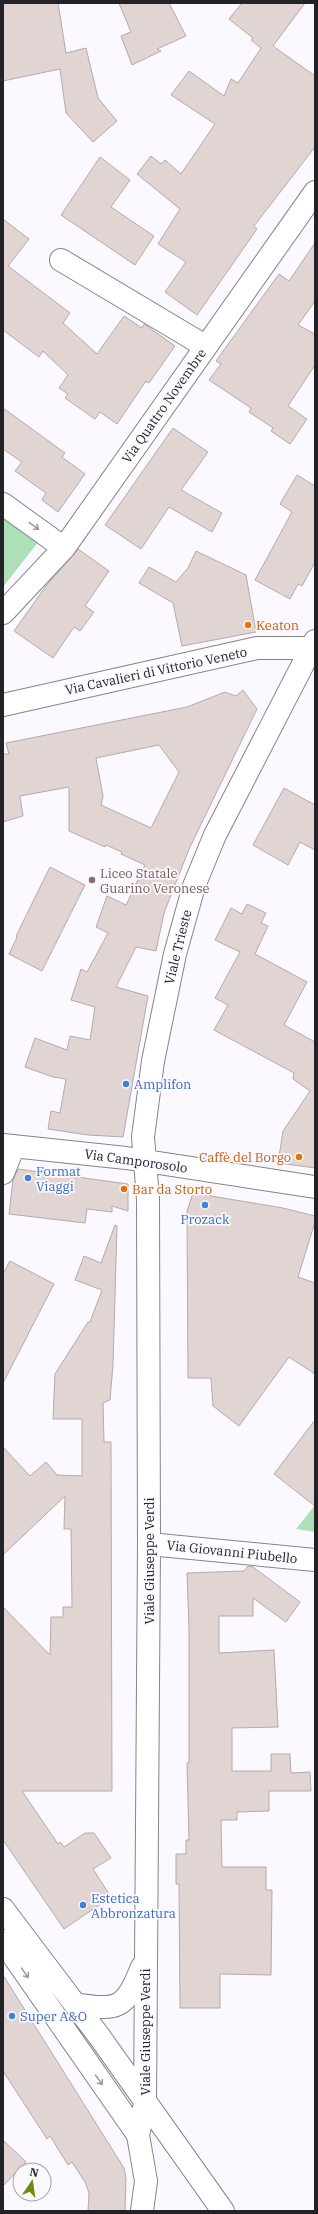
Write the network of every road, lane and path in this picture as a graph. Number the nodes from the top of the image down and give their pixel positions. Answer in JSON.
{"nodes":[{"id":1,"x":315,"y":192,"type":"edge"},
{"id":2,"x":61,"y":260,"type":"dead end"},
{"id":3,"x":205,"y":346,"type":"junction"},
{"id":4,"x":3,"y":504,"type":"edge"},
{"id":5,"x":64,"y":548,"type":"junction"},
{"id":6,"x":3,"y":613,"type":"edge"},
{"id":7,"x":314,"y":646,"type":"edge"},
{"id":8,"x":3,"y":705,"type":"edge"},
{"id":9,"x":9,"y":1146,"type":"edge"},
{"id":10,"x":145,"y":1161,"type":"junction"},
{"id":11,"x":3,"y":1173,"type":"edge"},
{"id":12,"x":315,"y":1187,"type":"edge"},
{"id":13,"x":149,"y":1544,"type":"junction"},
{"id":14,"x":315,"y":1560,"type":"edge"},
{"id":15,"x":3,"y":1909,"type":"edge"},
{"id":16,"x":3,"y":1941,"type":"edge"},
{"id":17,"x":145,"y":1960,"type":"junction"},
{"id":18,"x":75,"y":2004,"type":"junction"},
{"id":19,"x":119,"y":2006,"type":"junction"},
{"id":20,"x":102,"y":2041,"type":"junction"},
{"id":21,"x":79,"y":2050,"type":"junction"},
{"id":22,"x":145,"y":2104,"type":"junction"},
{"id":23,"x":138,"y":2135,"type":"junction"},
{"id":24,"x":142,"y":2211,"type":"edge"},
{"id":25,"x":223,"y":2211,"type":"edge"}],
"edges":[{"from":1,"to":3,"type":"street","name":"Via Quattro Novembre"},
{"from":2,"to":3,"type":"street"},
{"from":3,"to":5,"type":"street","name":"Via Quattro Novembre"},
{"from":4,"to":5,"type":"street","one_way":true},
{"from":5,"to":6,"type":"street","name":"Via Quattro Novembre"},
{"from":7,"to":8,"type":"street","name":"Via Cavalieri di Vittorio Veneto"},
{"from":7,"to":10,"type":"street","name":"Viale Trieste"},
{"from":9,"to":10,"type":"street","name":"Via Camporosolo"},
{"from":9,"to":11,"type":"street"},
{"from":10,"to":12,"type":"street","name":"Via Camporosolo"},
{"from":10,"to":13,"type":"street","name":"Viale Giuseppe Verdi"},
{"from":13,"to":14,"type":"street","name":"Via Giovanni Piubello"},
{"from":13,"to":17,"type":"street","name":"Viale Giuseppe Verdi"},
{"from":15,"to":18,"type":"street"},
{"from":16,"to":21,"type":"street","one_way":true},
{"from":17,"to":19,"type":"street","name":"Viale Giuseppe Verdi"},
{"from":17,"to":22,"type":"street","name":"Viale Giuseppe Verdi"},
{"from":18,"to":19,"type":"street","name":"Viale Giuseppe Verdi"},
{"from":18,"to":20,"type":"street"},
{"from":19,"to":20,"type":"street","name":"Viale Giuseppe Verdi"},
{"from":20,"to":21,"type":"street"},
{"from":20,"to":22,"type":"street"},
{"from":21,"to":23,"type":"street","one_way":true},
{"from":22,"to":23,"type":"street","name":"Viale Giuseppe Verdi"},
{"from":22,"to":25,"type":"street"},
{"from":23,"to":24,"type":"street"}]}
